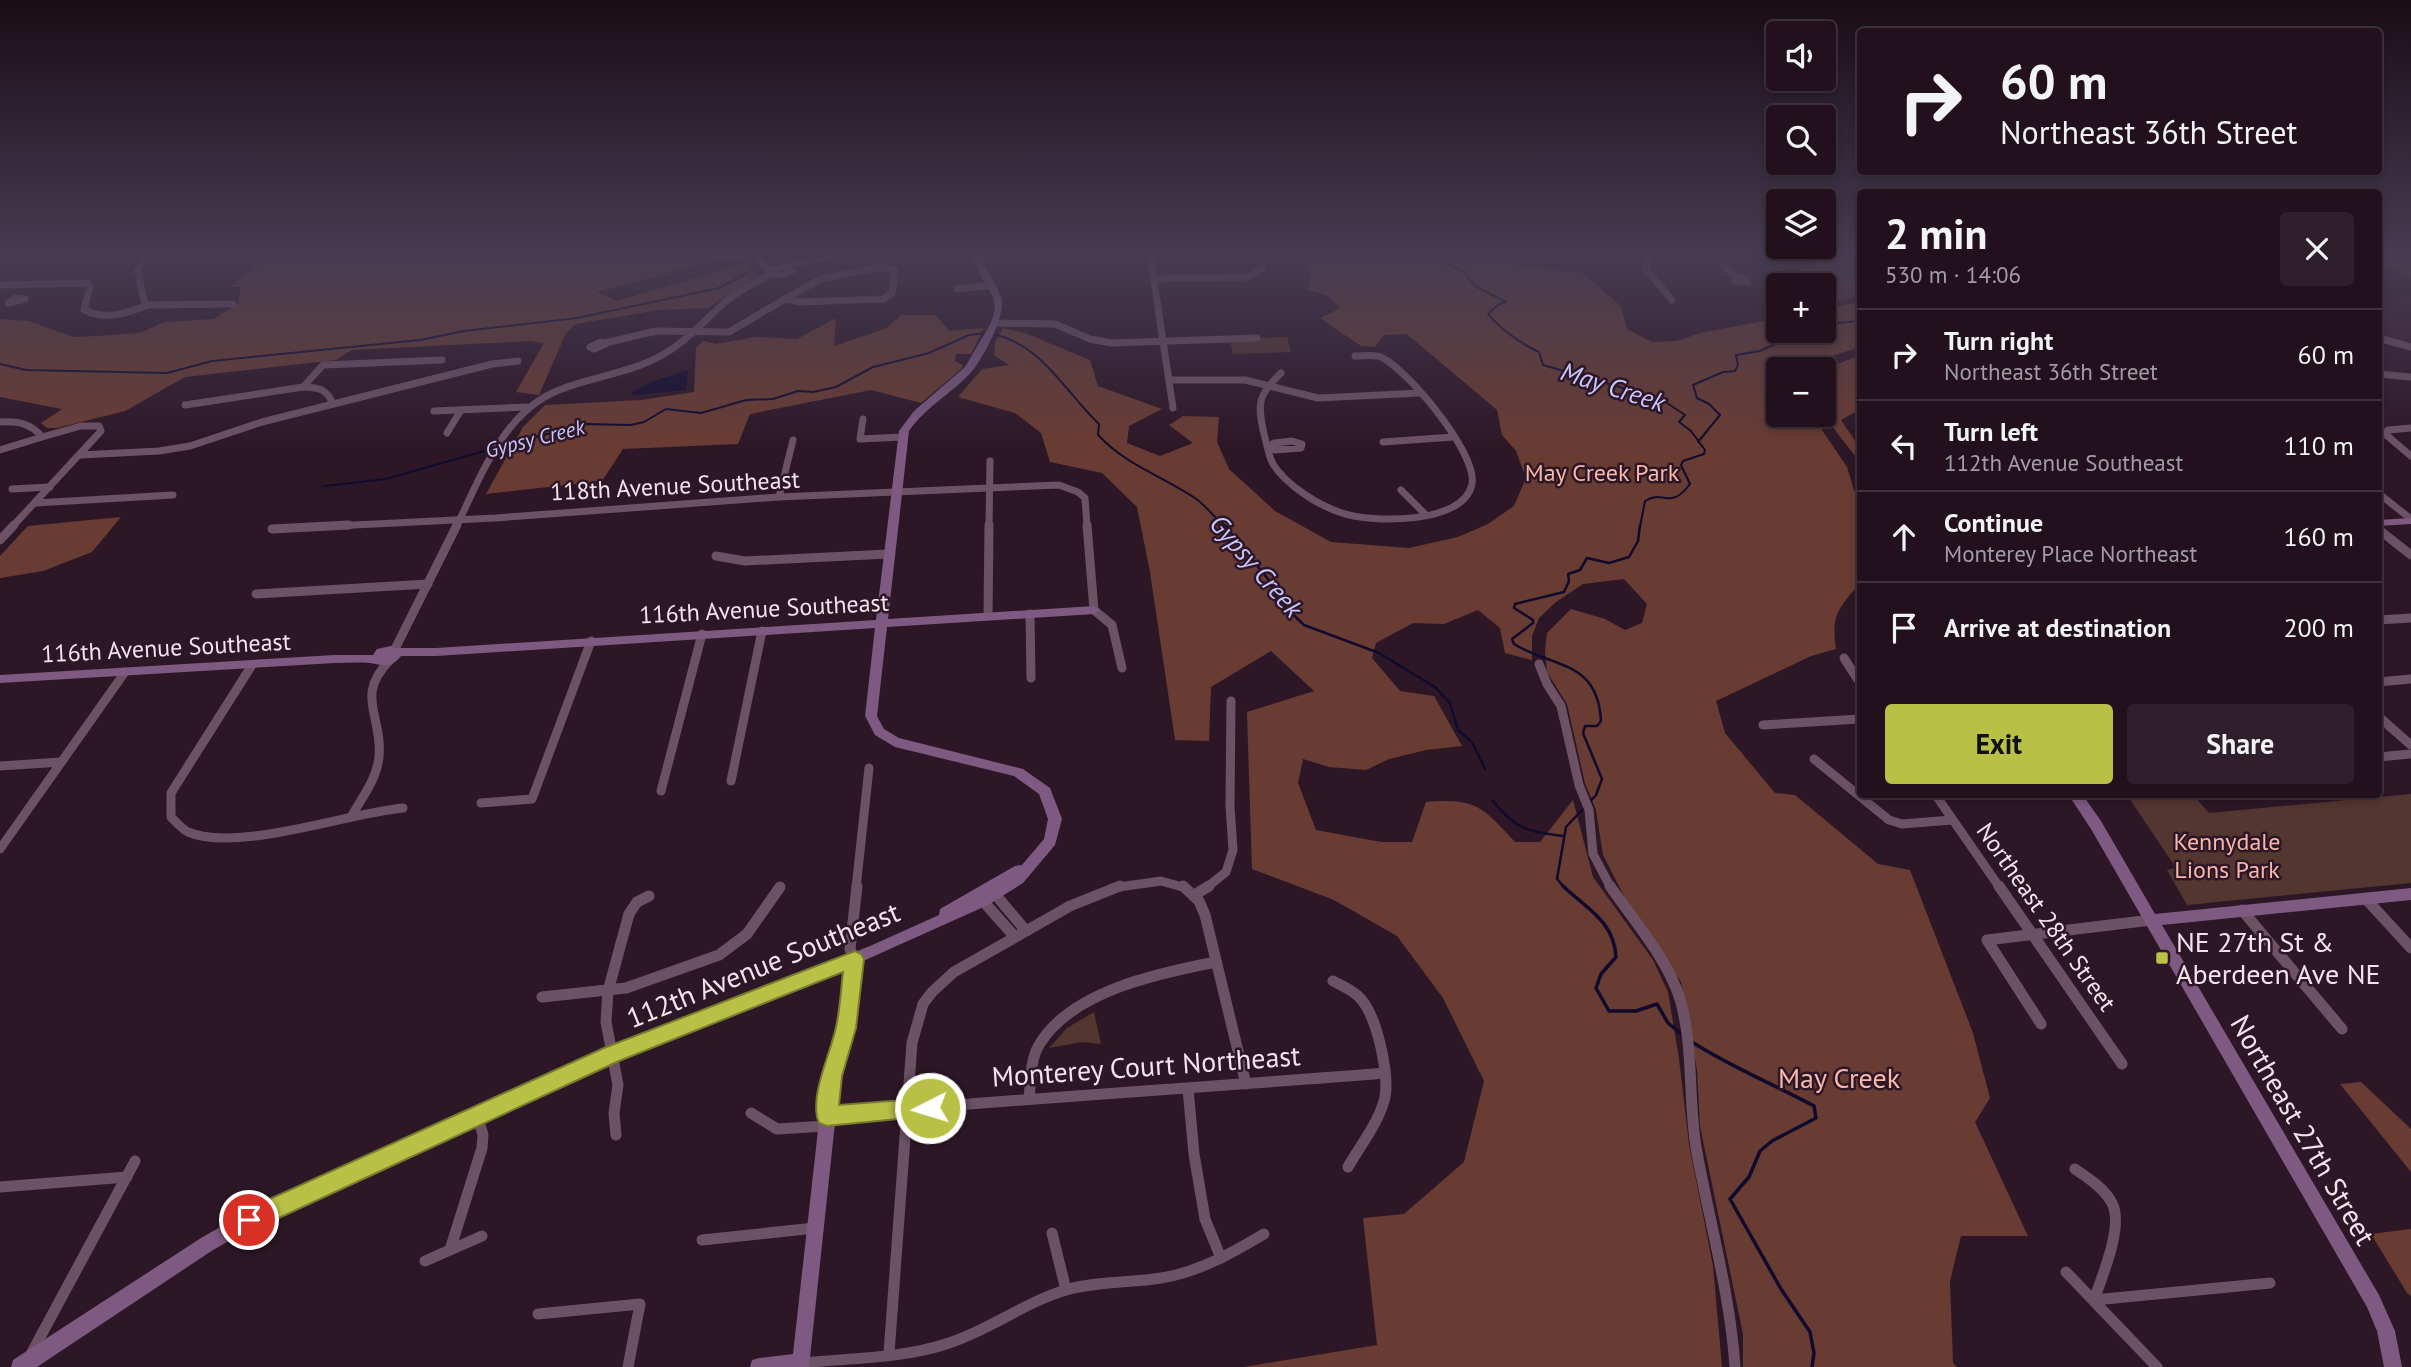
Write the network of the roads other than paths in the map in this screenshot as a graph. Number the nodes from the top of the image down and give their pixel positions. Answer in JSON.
{"nodes":[{"id":1,"x":709,"y":318,"type":"edge"},
{"id":2,"x":753,"y":318,"type":"edge"},
{"id":3,"x":996,"y":318,"type":"edge"},
{"id":4,"x":1160,"y":318,"type":"edge"},
{"id":5,"x":995,"y":323,"type":"junction"},
{"id":6,"x":697,"y":330,"type":"junction"},
{"id":7,"x":1256,"y":338,"type":"dead end"},
{"id":8,"x":2382,"y":339,"type":"edge"},
{"id":9,"x":605,"y":342,"type":"dead end"},
{"id":10,"x":1163,"y":342,"type":"junction"},
{"id":11,"x":2411,"y":347,"type":"edge"},
{"id":12,"x":1355,"y":356,"type":"dead end"},
{"id":13,"x":442,"y":360,"type":"dead end"},
{"id":14,"x":518,"y":361,"type":"dead end"},
{"id":15,"x":1281,"y":373,"type":"dead end"},
{"id":16,"x":2382,"y":374,"type":"edge"},
{"id":17,"x":2411,"y":377,"type":"edge"},
{"id":18,"x":1169,"y":380,"type":"junction"},
{"id":19,"x":1268,"y":386,"type":"junction"},
{"id":20,"x":303,"y":387,"type":"junction"},
{"id":21,"x":1420,"y":393,"type":"junction"},
{"id":22,"x":333,"y":404,"type":"junction"},
{"id":23,"x":185,"y":405,"type":"dead end"},
{"id":24,"x":527,"y":407,"type":"junction"},
{"id":25,"x":1173,"y":408,"type":"dead end"},
{"id":26,"x":461,"y":410,"type":"junction"},
{"id":27,"x":434,"y":411,"type":"dead end"},
{"id":28,"x":863,"y":419,"type":"dead end"},
{"id":29,"x":0,"y":422,"type":"edge"},
{"id":30,"x":2411,"y":428,"type":"edge"},
{"id":31,"x":447,"y":433,"type":"dead end"},
{"id":32,"x":42,"y":437,"type":"junction"},
{"id":33,"x":902,"y":437,"type":"junction"},
{"id":34,"x":1454,"y":437,"type":"junction"},
{"id":35,"x":793,"y":440,"type":"dead end"},
{"id":36,"x":1383,"y":442,"type":"dead end"},
{"id":37,"x":0,"y":450,"type":"edge"},
{"id":38,"x":80,"y":455,"type":"junction"},
{"id":39,"x":2411,"y":456,"type":"edge"},
{"id":40,"x":990,"y":461,"type":"dead end"},
{"id":41,"x":990,"y":487,"type":"junction"},
{"id":42,"x":50,"y":488,"type":"junction"},
{"id":43,"x":12,"y":489,"type":"dead end"},
{"id":44,"x":1401,"y":490,"type":"dead end"},
{"id":45,"x":1079,"y":492,"type":"joint"},
{"id":46,"x":896,"y":493,"type":"junction"},
{"id":47,"x":173,"y":495,"type":"dead end"},
{"id":48,"x":2382,"y":496,"type":"edge"},
{"id":49,"x":779,"y":497,"type":"junction"},
{"id":50,"x":36,"y":503,"type":"junction"},
{"id":51,"x":1426,"y":515,"type":"junction"},
{"id":52,"x":459,"y":519,"type":"junction"},
{"id":53,"x":2411,"y":520,"type":"edge"},
{"id":54,"x":2382,"y":523,"type":"edge"},
{"id":55,"x":272,"y":529,"type":"dead end"},
{"id":56,"x":2382,"y":532,"type":"edge"},
{"id":57,"x":0,"y":540,"type":"edge"},
{"id":58,"x":888,"y":554,"type":"junction"},
{"id":59,"x":2411,"y":555,"type":"edge"},
{"id":60,"x":716,"y":556,"type":"dead end"},
{"id":61,"x":428,"y":584,"type":"junction"},
{"id":62,"x":256,"y":594,"type":"dead end"},
{"id":63,"x":1094,"y":610,"type":"junction"},
{"id":64,"x":1030,"y":614,"type":"junction"},
{"id":65,"x":988,"y":616,"type":"junction"},
{"id":66,"x":2411,"y":618,"type":"edge"},
{"id":67,"x":2382,"y":621,"type":"edge"},
{"id":68,"x":879,"y":624,"type":"junction"},
{"id":69,"x":762,"y":631,"type":"junction"},
{"id":70,"x":702,"y":634,"type":"junction"},
{"id":71,"x":591,"y":641,"type":"junction"},
{"id":72,"x":436,"y":652,"type":"joint"},
{"id":73,"x":386,"y":656,"type":"junction"},
{"id":74,"x":1844,"y":658,"type":"dead end"},
{"id":75,"x":1539,"y":664,"type":"dead end"},
{"id":76,"x":252,"y":665,"type":"junction"},
{"id":77,"x":1122,"y":668,"type":"dead end"},
{"id":78,"x":125,"y":672,"type":"junction"},
{"id":79,"x":1031,"y":678,"type":"dead end"},
{"id":80,"x":1857,"y":678,"type":"edge"},
{"id":81,"x":0,"y":679,"type":"edge"},
{"id":82,"x":2411,"y":679,"type":"edge"},
{"id":83,"x":2382,"y":682,"type":"edge"},
{"id":84,"x":1231,"y":701,"type":"dead end"},
{"id":85,"x":1857,"y":719,"type":"edge"},
{"id":86,"x":2382,"y":720,"type":"edge"},
{"id":87,"x":1763,"y":725,"type":"dead end"},
{"id":88,"x":2411,"y":745,"type":"edge"},
{"id":89,"x":2411,"y":754,"type":"edge"},
{"id":90,"x":2382,"y":757,"type":"edge"},
{"id":91,"x":1814,"y":759,"type":"dead end"},
{"id":92,"x":61,"y":762,"type":"junction"},
{"id":93,"x":0,"y":765,"type":"edge"},
{"id":94,"x":869,"y":768,"type":"dead end"},
{"id":95,"x":731,"y":781,"type":"dead end"},
{"id":96,"x":661,"y":791,"type":"dead end"},
{"id":97,"x":1857,"y":794,"type":"edge"},
{"id":98,"x":1862,"y":798,"type":"edge"},
{"id":99,"x":1937,"y":798,"type":"edge"},
{"id":100,"x":2077,"y":798,"type":"edge"},
{"id":101,"x":481,"y":803,"type":"dead end"},
{"id":102,"x":403,"y":808,"type":"dead end"},
{"id":103,"x":351,"y":817,"type":"junction"},
{"id":104,"x":1951,"y":820,"type":"junction"},
{"id":105,"x":0,"y":849,"type":"edge"},
{"id":106,"x":1033,"y":863,"type":"junction"},
{"id":107,"x":780,"y":887,"type":"dead end"},
{"id":108,"x":1196,"y":894,"type":"junction"},
{"id":109,"x":2411,"y":894,"type":"edge"},
{"id":110,"x":649,"y":897,"type":"dead end"},
{"id":111,"x":989,"y":898,"type":"junction"},
{"id":112,"x":2367,"y":899,"type":"junction"},
{"id":113,"x":2242,"y":910,"type":"junction"},
{"id":114,"x":2151,"y":920,"type":"junction"},
{"id":115,"x":933,"y":922,"type":"junction"},
{"id":116,"x":1021,"y":934,"type":"junction"},
{"id":117,"x":2032,"y":935,"type":"junction"},
{"id":118,"x":2411,"y":948,"type":"edge"},
{"id":119,"x":855,"y":959,"type":"junction"},
{"id":120,"x":1216,"y":962,"type":"junction"},
{"id":121,"x":1333,"y":981,"type":"dead end"},
{"id":122,"x":608,"y":991,"type":"junction"},
{"id":123,"x":542,"y":997,"type":"dead end"},
{"id":124,"x":2041,"y":1024,"type":"dead end"},
{"id":125,"x":2342,"y":1030,"type":"dead end"},
{"id":126,"x":611,"y":1055,"type":"junction"},
{"id":127,"x":2122,"y":1064,"type":"dead end"},
{"id":128,"x":1385,"y":1073,"type":"junction"},
{"id":129,"x":1246,"y":1084,"type":"junction"},
{"id":130,"x":1188,"y":1089,"type":"junction"},
{"id":131,"x":1029,"y":1098,"type":"junction"},
{"id":132,"x":906,"y":1110,"type":"junction"},
{"id":133,"x":751,"y":1113,"type":"dead end"},
{"id":134,"x":477,"y":1115,"type":"junction"},
{"id":135,"x":827,"y":1121,"type":"junction"},
{"id":136,"x":616,"y":1135,"type":"dead end"},
{"id":137,"x":135,"y":1161,"type":"dead end"},
{"id":138,"x":1348,"y":1167,"type":"dead end"},
{"id":139,"x":2075,"y":1169,"type":"dead end"},
{"id":140,"x":127,"y":1177,"type":"junction"},
{"id":141,"x":0,"y":1187,"type":"edge"},
{"id":142,"x":815,"y":1228,"type":"junction"},
{"id":143,"x":1052,"y":1233,"type":"dead end"},
{"id":144,"x":1264,"y":1234,"type":"dead end"},
{"id":145,"x":482,"y":1236,"type":"dead end"},
{"id":146,"x":702,"y":1240,"type":"dead end"},
{"id":147,"x":450,"y":1250,"type":"junction"},
{"id":148,"x":1221,"y":1258,"type":"junction"},
{"id":149,"x":425,"y":1261,"type":"dead end"},
{"id":150,"x":2066,"y":1272,"type":"dead end"},
{"id":151,"x":2270,"y":1283,"type":"dead end"},
{"id":152,"x":1066,"y":1290,"type":"junction"},
{"id":153,"x":2094,"y":1300,"type":"junction"},
{"id":154,"x":538,"y":1314,"type":"dead end"},
{"id":155,"x":889,"y":1353,"type":"junction"},
{"id":156,"x":2393,"y":1360,"type":"edge"},
{"id":157,"x":800,"y":1363,"type":"junction"},
{"id":158,"x":22,"y":1366,"type":"edge"},
{"id":159,"x":628,"y":1367,"type":"edge"},
{"id":160,"x":759,"y":1367,"type":"edge"},
{"id":161,"x":1734,"y":1367,"type":"edge"},
{"id":162,"x":2157,"y":1367,"type":"edge"}],
"edges":[{"from":1,"to":6,"type":"street"},
{"from":2,"to":6,"type":"street"},
{"from":3,"to":5,"type":"street"},
{"from":4,"to":10,"type":"street"},
{"from":5,"to":10,"type":"street"},
{"from":5,"to":33,"type":"street"},
{"from":6,"to":9,"type":"street"},
{"from":6,"to":24,"type":"street"},
{"from":7,"to":10,"type":"street"},
{"from":8,"to":11,"type":"street"},
{"from":10,"to":18,"type":"street"},
{"from":12,"to":21,"type":"street"},
{"from":13,"to":20,"type":"street"},
{"from":14,"to":22,"type":"street"},
{"from":15,"to":19,"type":"street"},
{"from":16,"to":17,"type":"street"},
{"from":18,"to":19,"type":"street"},
{"from":18,"to":25,"type":"street"},
{"from":19,"to":21,"type":"street"},
{"from":19,"to":51,"type":"street"},
{"from":20,"to":22,"type":"street"},
{"from":20,"to":23,"type":"street"},
{"from":21,"to":34,"type":"street"},
{"from":22,"to":38,"type":"street"},
{"from":24,"to":26,"type":"street"},
{"from":24,"to":52,"type":"street"},
{"from":26,"to":27,"type":"street"},
{"from":26,"to":31,"type":"street"},
{"from":28,"to":33,"type":"street"},
{"from":29,"to":32,"type":"street"},
{"from":30,"to":39,"type":"street"},
{"from":32,"to":37,"type":"street"},
{"from":32,"to":38,"type":"street"},
{"from":33,"to":46,"type":"street"},
{"from":34,"to":36,"type":"street"},
{"from":34,"to":51,"type":"street"},
{"from":35,"to":49,"type":"street"},
{"from":38,"to":42,"type":"street"},
{"from":40,"to":41,"type":"street"},
{"from":41,"to":45,"type":"street","name":"118th Avenue Southeast"},
{"from":41,"to":46,"type":"street","name":"118th Avenue Southeast"},
{"from":41,"to":65,"type":"street"},
{"from":42,"to":43,"type":"street"},
{"from":42,"to":50,"type":"street"},
{"from":44,"to":51,"type":"street"},
{"from":45,"to":63,"type":"street"},
{"from":46,"to":49,"type":"street","name":"118th Avenue Southeast"},
{"from":46,"to":58,"type":"street"},
{"from":47,"to":50,"type":"street"},
{"from":48,"to":53,"type":"street"},
{"from":49,"to":52,"type":"street","name":"118th Avenue Southeast"},
{"from":50,"to":57,"type":"street"},
{"from":52,"to":55,"type":"street","name":"118th Avenue Southeast"},
{"from":52,"to":61,"type":"street"},
{"from":53,"to":54,"type":"street"},
{"from":56,"to":59,"type":"street"},
{"from":58,"to":60,"type":"street"},
{"from":58,"to":68,"type":"street"},
{"from":61,"to":62,"type":"street"},
{"from":61,"to":73,"type":"street"},
{"from":63,"to":64,"type":"street","name":"116th Avenue Southeast"},
{"from":63,"to":77,"type":"street"},
{"from":64,"to":65,"type":"street","name":"116th Avenue Southeast"},
{"from":64,"to":79,"type":"street"},
{"from":65,"to":68,"type":"street","name":"116th Avenue Southeast"},
{"from":66,"to":67,"type":"street"},
{"from":68,"to":69,"type":"street","name":"116th Avenue Southeast"},
{"from":68,"to":106,"type":"street","name":"112th Avenue Southeast"},
{"from":69,"to":70,"type":"street","name":"116th Avenue Southeast"},
{"from":69,"to":95,"type":"street"},
{"from":70,"to":71,"type":"street","name":"116th Avenue Southeast"},
{"from":70,"to":96,"type":"street"},
{"from":71,"to":72,"type":"street","name":"116th Avenue Southeast"},
{"from":71,"to":101,"type":"street"},
{"from":72,"to":73,"type":"street","name":"116th Avenue Southeast"},
{"from":73,"to":76,"type":"street","name":"116th Avenue Southeast"},
{"from":73,"to":103,"type":"street"},
{"from":74,"to":80,"type":"street"},
{"from":75,"to":161,"type":"street"},
{"from":76,"to":78,"type":"street","name":"116th Avenue Southeast"},
{"from":76,"to":103,"type":"street"},
{"from":78,"to":81,"type":"street","name":"116th Avenue Southeast"},
{"from":78,"to":92,"type":"street"},
{"from":82,"to":83,"type":"street"},
{"from":84,"to":108,"type":"street"},
{"from":85,"to":87,"type":"street"},
{"from":86,"to":88,"type":"street"},
{"from":89,"to":90,"type":"street"},
{"from":91,"to":97,"type":"street"},
{"from":92,"to":93,"type":"street"},
{"from":92,"to":105,"type":"street"},
{"from":94,"to":119,"type":"street"},
{"from":98,"to":104,"type":"street"},
{"from":99,"to":104,"type":"street","name":"Northeast 28th Street"},
{"from":100,"to":114,"type":"street","name":"Northeast 27th Street"},
{"from":102,"to":103,"type":"street"},
{"from":104,"to":117,"type":"street","name":"Northeast 28th Street"},
{"from":106,"to":111,"type":"street","name":"112th Avenue Southeast"},
{"from":106,"to":115,"type":"street","name":"112th Avenue Southeast"},
{"from":107,"to":122,"type":"street"},
{"from":108,"to":116,"type":"street"},
{"from":108,"to":120,"type":"street"},
{"from":109,"to":112,"type":"street"},
{"from":110,"to":122,"type":"street"},
{"from":111,"to":115,"type":"street","name":"112th Avenue Southeast"},
{"from":111,"to":116,"type":"street"},
{"from":112,"to":113,"type":"street"},
{"from":112,"to":118,"type":"street"},
{"from":113,"to":114,"type":"street"},
{"from":113,"to":125,"type":"street"},
{"from":114,"to":117,"type":"street"},
{"from":114,"to":156,"type":"street","name":"Northeast 27th Street"},
{"from":115,"to":119,"type":"street","name":"112th Avenue Southeast"},
{"from":116,"to":132,"type":"street"},
{"from":117,"to":124,"type":"street"},
{"from":117,"to":127,"type":"street","name":"Northeast 28th Street"},
{"from":119,"to":126,"type":"street","name":"112th Avenue Southeast"},
{"from":119,"to":135,"type":"street"},
{"from":120,"to":129,"type":"street"},
{"from":120,"to":131,"type":"street"},
{"from":121,"to":128,"type":"street"},
{"from":122,"to":123,"type":"street"},
{"from":122,"to":126,"type":"street"},
{"from":126,"to":134,"type":"street","name":"112th Avenue Southeast"},
{"from":126,"to":136,"type":"street"},
{"from":128,"to":129,"type":"street","name":"Monterey Court Northeast"},
{"from":128,"to":138,"type":"street"},
{"from":129,"to":130,"type":"street","name":"Monterey Court Northeast"},
{"from":130,"to":131,"type":"street","name":"Monterey Court Northeast"},
{"from":130,"to":148,"type":"street"},
{"from":131,"to":132,"type":"street","name":"Monterey Court Northeast"},
{"from":132,"to":135,"type":"street","name":"Monterey Court Northeast"},
{"from":132,"to":155,"type":"street"},
{"from":133,"to":135,"type":"street","name":"Monterey Court Northeast"},
{"from":134,"to":147,"type":"street"},
{"from":134,"to":158,"type":"street","name":"112th Avenue Southeast"},
{"from":135,"to":142,"type":"street"},
{"from":137,"to":140,"type":"street"},
{"from":139,"to":153,"type":"street"},
{"from":140,"to":141,"type":"street"},
{"from":140,"to":158,"type":"street"},
{"from":142,"to":146,"type":"street"},
{"from":142,"to":157,"type":"street"},
{"from":143,"to":152,"type":"street"},
{"from":144,"to":148,"type":"street"},
{"from":145,"to":147,"type":"street"},
{"from":147,"to":149,"type":"street"},
{"from":148,"to":152,"type":"street"},
{"from":150,"to":153,"type":"street"},
{"from":151,"to":153,"type":"street"},
{"from":152,"to":155,"type":"street"},
{"from":153,"to":162,"type":"street"},
{"from":154,"to":159,"type":"street"},
{"from":155,"to":157,"type":"street"},
{"from":157,"to":160,"type":"street"}]}
